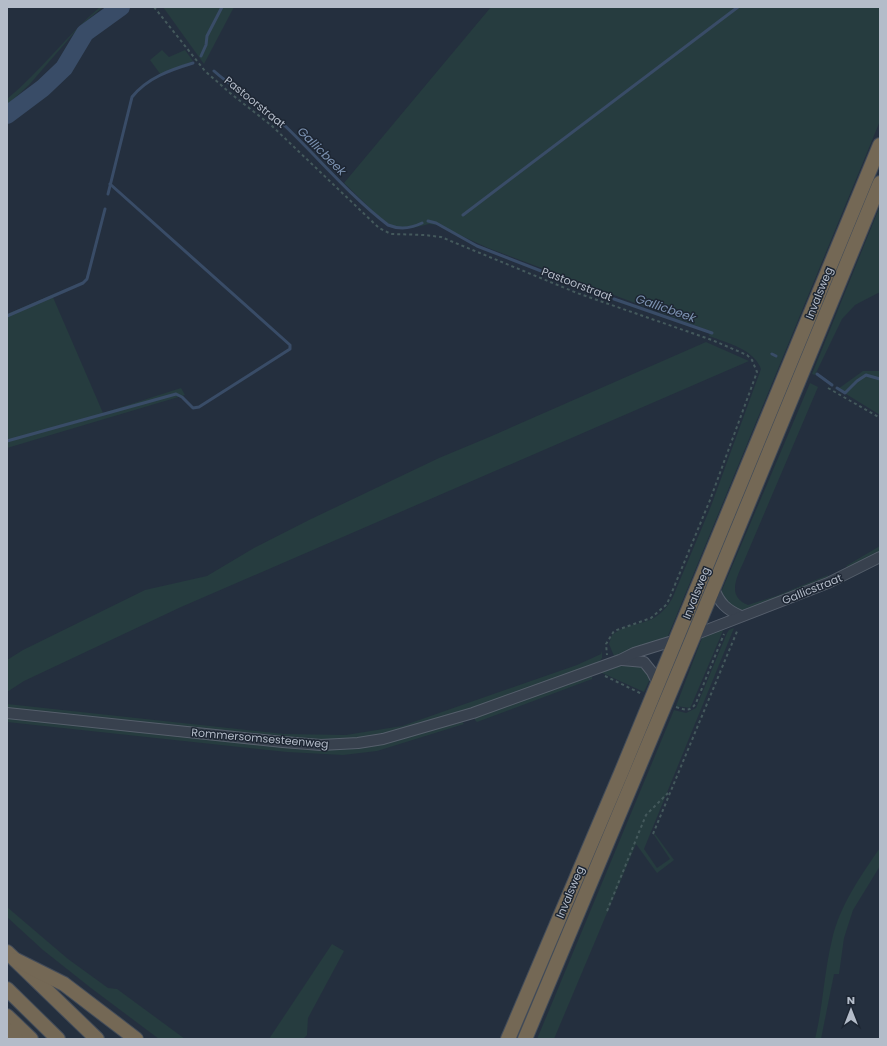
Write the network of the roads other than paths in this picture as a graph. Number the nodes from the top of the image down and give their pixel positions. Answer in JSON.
{"nodes":[{"id":1,"x":880,"y":145,"type":"edge"},
{"id":2,"x":880,"y":183,"type":"edge"},
{"id":3,"x":880,"y":557,"type":"edge"},
{"id":4,"x":714,"y":588,"type":"junction"},
{"id":5,"x":741,"y":616,"type":"junction"},
{"id":6,"x":694,"y":635,"type":"junction"},
{"id":7,"x":676,"y":640,"type":"junction"},
{"id":8,"x":620,"y":660,"type":"junction"},
{"id":9,"x":658,"y":684,"type":"junction"},
{"id":10,"x":7,"y":713,"type":"edge"},
{"id":11,"x":11,"y":956,"type":"edge"},
{"id":12,"x":7,"y":989,"type":"edge"},
{"id":13,"x":7,"y":1016,"type":"edge"},
{"id":14,"x":7,"y":1030,"type":"edge"},
{"id":15,"x":16,"y":1039,"type":"edge"},
{"id":16,"x":31,"y":1039,"type":"edge"},
{"id":17,"x":58,"y":1039,"type":"edge"},
{"id":18,"x":97,"y":1039,"type":"edge"},
{"id":19,"x":136,"y":1039,"type":"edge"},
{"id":20,"x":508,"y":1039,"type":"edge"},
{"id":21,"x":525,"y":1039,"type":"edge"}],
"edges":[{"from":1,"to":7,"type":"highway","name":"Invalsweg"},
{"from":2,"to":4,"type":"highway","name":"Invalsweg"},
{"from":3,"to":5,"type":"street","name":"Gallicstraat"},
{"from":4,"to":5,"type":"street"},
{"from":4,"to":6,"type":"highway","name":"Invalsweg"},
{"from":5,"to":6,"type":"street","name":"Gallicstraat"},
{"from":6,"to":21,"type":"highway","name":"Invalsweg"},
{"from":7,"to":8,"type":"street","name":"Rommersomsesteenweg"},
{"from":7,"to":9,"type":"highway","name":"Invalsweg"},
{"from":8,"to":9,"type":"street","name":"Rommersomsesteenweg"},
{"from":8,"to":10,"type":"street","name":"Rommersomsesteenweg"},
{"from":9,"to":20,"type":"highway","name":"Invalsweg"},
{"from":11,"to":18,"type":"highway"},
{"from":11,"to":19,"type":"highway"},
{"from":12,"to":17,"type":"highway"},
{"from":13,"to":16,"type":"highway"},
{"from":14,"to":15,"type":"highway"}]}
